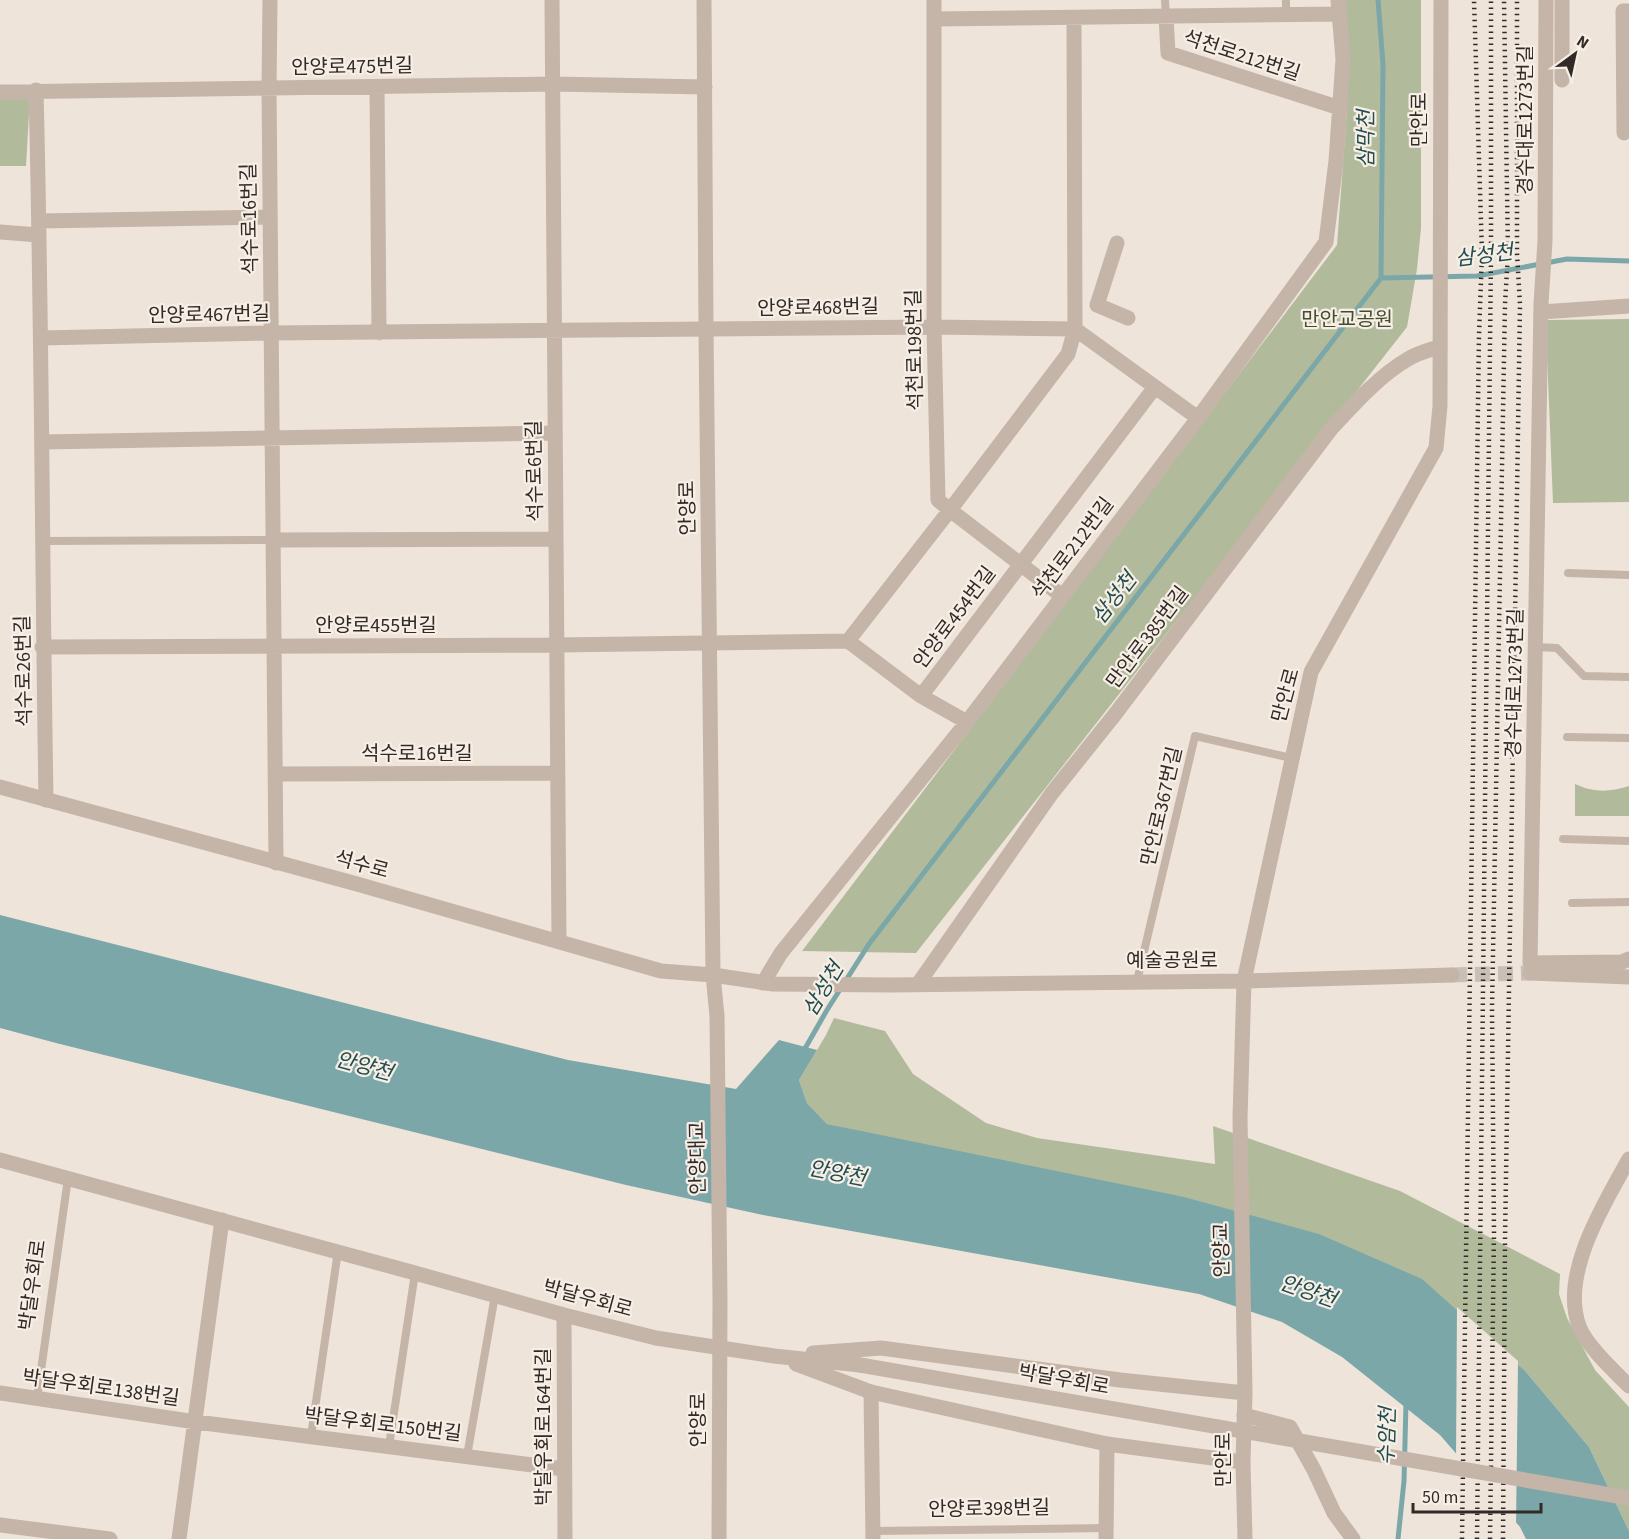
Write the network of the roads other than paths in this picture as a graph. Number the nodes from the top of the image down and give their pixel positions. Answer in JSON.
{"nodes":[{"id":1,"x":270,"y":0,"type":"edge"},
{"id":2,"x":552,"y":0,"type":"edge"},
{"id":3,"x":704,"y":0,"type":"edge"},
{"id":4,"x":934,"y":0,"type":"edge"},
{"id":5,"x":1441,"y":0,"type":"edge"},
{"id":6,"x":1546,"y":0,"type":"edge"},
{"id":7,"x":1562,"y":0,"type":"edge"},
{"id":8,"x":1286,"y":7,"type":"edge"},
{"id":9,"x":1339,"y":7,"type":"edge"},
{"id":10,"x":1166,"y":8,"type":"edge"},
{"id":11,"x":1629,"y":11,"type":"edge"},
{"id":12,"x":1074,"y":18,"type":"junction"},
{"id":13,"x":935,"y":19,"type":"junction"},
{"id":14,"x":1562,"y":80,"type":"dead end"},
{"id":15,"x":553,"y":84,"type":"junction"},
{"id":16,"x":377,"y":87,"type":"junction"},
{"id":17,"x":705,"y":87,"type":"junction"},
{"id":18,"x":268,"y":88,"type":"junction"},
{"id":19,"x":36,"y":90,"type":"junction"},
{"id":20,"x":0,"y":92,"type":"edge"},
{"id":21,"x":1340,"y":108,"type":"junction"},
{"id":22,"x":1624,"y":133,"type":"dead end"},
{"id":23,"x":270,"y":217,"type":"junction"},
{"id":24,"x":39,"y":228,"type":"junction"},
{"id":25,"x":0,"y":232,"type":"edge"},
{"id":26,"x":1118,"y":243,"type":"dead end"},
{"id":27,"x":1629,"y":306,"type":"edge"},
{"id":28,"x":1541,"y":308,"type":"junction"},
{"id":29,"x":1128,"y":318,"type":"dead end"},
{"id":30,"x":934,"y":327,"type":"junction"},
{"id":31,"x":706,"y":329,"type":"junction"},
{"id":32,"x":1075,"y":329,"type":"junction"},
{"id":33,"x":554,"y":330,"type":"junction"},
{"id":34,"x":271,"y":333,"type":"junction"},
{"id":35,"x":379,"y":333,"type":"junction"},
{"id":36,"x":41,"y":338,"type":"junction"},
{"id":37,"x":1439,"y":347,"type":"junction"},
{"id":38,"x":1155,"y":387,"type":"junction"},
{"id":39,"x":1198,"y":418,"type":"junction"},
{"id":40,"x":554,"y":433,"type":"junction"},
{"id":41,"x":272,"y":438,"type":"junction"},
{"id":42,"x":42,"y":442,"type":"junction"},
{"id":43,"x":950,"y":510,"type":"junction"},
{"id":44,"x":556,"y":539,"type":"junction"},
{"id":45,"x":273,"y":540,"type":"junction"},
{"id":46,"x":44,"y":541,"type":"junction"},
{"id":47,"x":1020,"y":564,"type":"junction"},
{"id":48,"x":1568,"y":573,"type":"dead end"},
{"id":49,"x":1629,"y":575,"type":"edge"},
{"id":50,"x":1062,"y":596,"type":"junction"},
{"id":51,"x":848,"y":641,"type":"junction"},
{"id":52,"x":710,"y":642,"type":"junction"},
{"id":53,"x":556,"y":645,"type":"junction"},
{"id":54,"x":274,"y":646,"type":"junction"},
{"id":55,"x":42,"y":647,"type":"junction"},
{"id":56,"x":1536,"y":647,"type":"junction"},
{"id":57,"x":1629,"y":677,"type":"edge"},
{"id":58,"x":921,"y":696,"type":"junction"},
{"id":59,"x":967,"y":722,"type":"junction"},
{"id":60,"x":1567,"y":737,"type":"dead end"},
{"id":61,"x":1629,"y":738,"type":"edge"},
{"id":62,"x":1291,"y":758,"type":"junction"},
{"id":63,"x":558,"y":773,"type":"junction"},
{"id":64,"x":276,"y":774,"type":"junction"},
{"id":65,"x":0,"y":787,"type":"edge"},
{"id":66,"x":46,"y":800,"type":"junction"},
{"id":67,"x":1563,"y":839,"type":"dead end"},
{"id":68,"x":1629,"y":841,"type":"edge"},
{"id":69,"x":276,"y":863,"type":"junction"},
{"id":70,"x":1629,"y":902,"type":"edge"},
{"id":71,"x":1572,"y":903,"type":"dead end"},
{"id":72,"x":559,"y":941,"type":"junction"},
{"id":73,"x":1629,"y":959,"type":"edge"},
{"id":74,"x":1530,"y":973,"type":"tunnel mouth"},
{"id":75,"x":713,"y":975,"type":"junction"},
{"id":76,"x":1452,"y":975,"type":"tunnel mouth"},
{"id":77,"x":1629,"y":977,"type":"edge"},
{"id":78,"x":1137,"y":981,"type":"junction"},
{"id":79,"x":1244,"y":981,"type":"junction"},
{"id":80,"x":768,"y":983,"type":"junction"},
{"id":81,"x":918,"y":984,"type":"junction"},
{"id":82,"x":717,"y":1016,"type":"joint"},
{"id":83,"x":1240,"y":1118,"type":"joint"},
{"id":84,"x":1629,"y":1159,"type":"edge"},
{"id":85,"x":0,"y":1160,"type":"edge"},
{"id":86,"x":68,"y":1178,"type":"junction"},
{"id":87,"x":222,"y":1220,"type":"junction"},
{"id":88,"x":338,"y":1251,"type":"junction"},
{"id":89,"x":415,"y":1272,"type":"junction"},
{"id":90,"x":495,"y":1294,"type":"junction"},
{"id":91,"x":720,"y":1301,"type":"joint"},
{"id":92,"x":564,"y":1315,"type":"junction"},
{"id":93,"x":719,"y":1348,"type":"junction"},
{"id":94,"x":774,"y":1356,"type":"junction"},
{"id":95,"x":1629,"y":1386,"type":"edge"},
{"id":96,"x":1245,"y":1387,"type":"junction"},
{"id":97,"x":871,"y":1392,"type":"junction"},
{"id":98,"x":0,"y":1394,"type":"edge"},
{"id":99,"x":37,"y":1399,"type":"junction"},
{"id":100,"x":1244,"y":1415,"type":"junction"},
{"id":101,"x":196,"y":1422,"type":"junction"},
{"id":102,"x":311,"y":1436,"type":"junction"},
{"id":103,"x":1107,"y":1444,"type":"junction"},
{"id":104,"x":389,"y":1446,"type":"junction"},
{"id":105,"x":467,"y":1456,"type":"junction"},
{"id":106,"x":1243,"y":1462,"type":"junction"},
{"id":107,"x":564,"y":1469,"type":"junction"},
{"id":108,"x":1629,"y":1498,"type":"edge"},
{"id":109,"x":0,"y":1525,"type":"edge"},
{"id":110,"x":1106,"y":1534,"type":"edge"},
{"id":111,"x":873,"y":1535,"type":"edge"},
{"id":112,"x":110,"y":1539,"type":"edge"},
{"id":113,"x":179,"y":1539,"type":"edge"},
{"id":114,"x":565,"y":1539,"type":"edge"},
{"id":115,"x":719,"y":1539,"type":"edge"},
{"id":116,"x":1245,"y":1539,"type":"edge"},
{"id":117,"x":1353,"y":1539,"type":"edge"}],
"edges":[{"from":1,"to":18,"type":"street","name":"석수로16번길"},
{"from":2,"to":15,"type":"street","name":"석수로6번길"},
{"from":3,"to":17,"type":"street","name":"안양로"},
{"from":4,"to":13,"type":"street","name":"석천로198번길"},
{"from":5,"to":37,"type":"street","name":"만안로"},
{"from":6,"to":28,"type":"street","name":"경수대로1273번길"},
{"from":7,"to":14,"type":"street"},
{"from":8,"to":9,"type":"street"},
{"from":8,"to":10,"type":"street"},
{"from":9,"to":21,"type":"street","name":"석천로212번길"},
{"from":10,"to":12,"type":"street"},
{"from":10,"to":21,"type":"street","name":"석천로212번길"},
{"from":11,"to":22,"type":"street"},
{"from":12,"to":13,"type":"street"},
{"from":12,"to":32,"type":"street"},
{"from":13,"to":30,"type":"street","name":"석천로198번길"},
{"from":15,"to":16,"type":"street","name":"안양로475번길"},
{"from":15,"to":17,"type":"street","name":"안양로475번길"},
{"from":15,"to":33,"type":"street","name":"석수로6번길"},
{"from":16,"to":18,"type":"street","name":"안양로475번길"},
{"from":16,"to":35,"type":"street"},
{"from":17,"to":31,"type":"street","name":"안양로"},
{"from":18,"to":19,"type":"street","name":"안양로475번길"},
{"from":18,"to":23,"type":"street","name":"석수로16번길"},
{"from":19,"to":20,"type":"street","name":"안양로475번길"},
{"from":19,"to":24,"type":"street","name":"석수로26번길"},
{"from":21,"to":39,"type":"street","name":"석천로212번길"},
{"from":23,"to":24,"type":"street"},
{"from":23,"to":34,"type":"street","name":"석수로16번길"},
{"from":24,"to":25,"type":"street"},
{"from":24,"to":36,"type":"street","name":"석수로26번길"},
{"from":26,"to":29,"type":"street"},
{"from":27,"to":28,"type":"street"},
{"from":28,"to":56,"type":"street","name":"경수대로1273번길"},
{"from":30,"to":31,"type":"street","name":"안양로468번길"},
{"from":30,"to":32,"type":"street","name":"안양로468번길"},
{"from":30,"to":43,"type":"street","name":"석천로198번길"},
{"from":31,"to":33,"type":"street","name":"안양로467번길"},
{"from":31,"to":52,"type":"street","name":"안양로"},
{"from":32,"to":38,"type":"street"},
{"from":32,"to":43,"type":"street"},
{"from":33,"to":35,"type":"street","name":"안양로467번길"},
{"from":33,"to":40,"type":"street","name":"석수로6번길"},
{"from":34,"to":35,"type":"street","name":"안양로467번길"},
{"from":34,"to":36,"type":"street","name":"안양로467번길"},
{"from":34,"to":41,"type":"street","name":"석수로16번길"},
{"from":36,"to":42,"type":"street","name":"석수로26번길"},
{"from":37,"to":62,"type":"street","name":"만안로"},
{"from":37,"to":81,"type":"street","name":"만안로385번길"},
{"from":38,"to":39,"type":"street"},
{"from":38,"to":47,"type":"street"},
{"from":39,"to":50,"type":"street","name":"석천로212번길"},
{"from":40,"to":41,"type":"street"},
{"from":40,"to":44,"type":"street","name":"석수로6번길"},
{"from":41,"to":42,"type":"street"},
{"from":41,"to":45,"type":"street","name":"석수로16번길"},
{"from":42,"to":46,"type":"street","name":"석수로26번길"},
{"from":43,"to":47,"type":"street"},
{"from":43,"to":51,"type":"street"},
{"from":44,"to":45,"type":"street"},
{"from":44,"to":53,"type":"street","name":"석수로6번길"},
{"from":45,"to":46,"type":"lane"},
{"from":45,"to":54,"type":"street","name":"석수로16번길"},
{"from":46,"to":55,"type":"street","name":"석수로26번길"},
{"from":47,"to":50,"type":"street"},
{"from":47,"to":58,"type":"street","name":"안양로454번길"},
{"from":48,"to":49,"type":"lane"},
{"from":50,"to":59,"type":"street","name":"석천로212번길"},
{"from":51,"to":52,"type":"street"},
{"from":51,"to":58,"type":"street","name":"안양로454번길"},
{"from":52,"to":53,"type":"street","name":"안양로455번길"},
{"from":52,"to":75,"type":"street","name":"안양로"},
{"from":53,"to":54,"type":"street","name":"안양로455번길"},
{"from":53,"to":63,"type":"street","name":"석수로6번길"},
{"from":54,"to":55,"type":"street","name":"안양로455번길"},
{"from":54,"to":64,"type":"street","name":"석수로16번길"},
{"from":55,"to":66,"type":"street","name":"석수로26번길"},
{"from":56,"to":57,"type":"lane"},
{"from":56,"to":73,"type":"street","name":"경수대로1273번길"},
{"from":58,"to":59,"type":"street","name":"안양로454번길"},
{"from":59,"to":80,"type":"street","name":"석천로212번길"},
{"from":60,"to":61,"type":"lane"},
{"from":62,"to":78,"type":"lane","name":"만안로367번길"},
{"from":62,"to":79,"type":"street","name":"만안로"},
{"from":63,"to":64,"type":"street","name":"석수로16번길"},
{"from":63,"to":72,"type":"street","name":"석수로6번길"},
{"from":64,"to":69,"type":"street","name":"석수로16번길"},
{"from":65,"to":66,"type":"street","name":"석수로"},
{"from":66,"to":69,"type":"street","name":"석수로"},
{"from":67,"to":68,"type":"lane"},
{"from":69,"to":72,"type":"street","name":"석수로"},
{"from":70,"to":71,"type":"lane"},
{"from":72,"to":75,"type":"street","name":"석수로"},
{"from":74,"to":77,"type":"street"},
{"from":75,"to":80,"type":"street"},
{"from":75,"to":82,"type":"street","name":"안양로"},
{"from":76,"to":79,"type":"street","name":"예술공원로"},
{"from":78,"to":79,"type":"street","name":"예술공원로"},
{"from":78,"to":81,"type":"street","name":"예술공원로"},
{"from":79,"to":83,"type":"street","name":"만안로"},
{"from":80,"to":81,"type":"street","name":"예술공원로"},
{"from":82,"to":91,"type":"street","name":"안양대교"},
{"from":83,"to":96,"type":"street","name":"안양교"},
{"from":84,"to":95,"type":"street"},
{"from":85,"to":86,"type":"street","name":"박달우회로"},
{"from":86,"to":87,"type":"street","name":"박달우회로"},
{"from":86,"to":99,"type":"lane","name":"박달우회로"},
{"from":87,"to":88,"type":"street","name":"박달우회로"},
{"from":87,"to":101,"type":"street"},
{"from":88,"to":89,"type":"street","name":"박달우회로"},
{"from":88,"to":102,"type":"lane"},
{"from":89,"to":90,"type":"street","name":"박달우회로"},
{"from":89,"to":104,"type":"lane"},
{"from":90,"to":92,"type":"street","name":"박달우회로"},
{"from":90,"to":105,"type":"lane"},
{"from":91,"to":93,"type":"street","name":"안양로"},
{"from":92,"to":93,"type":"street","name":"박달우회로"},
{"from":92,"to":107,"type":"street","name":"박달우회로164번길"},
{"from":93,"to":94,"type":"street","name":"박달우회로"},
{"from":93,"to":115,"type":"street","name":"안양로"},
{"from":94,"to":96,"type":"street"},
{"from":94,"to":97,"type":"street"},
{"from":94,"to":108,"type":"street","name":"박달우회로","bridge":true},
{"from":96,"to":100,"type":"street","name":"만안로"},
{"from":97,"to":103,"type":"street"},
{"from":97,"to":111,"type":"street"},
{"from":98,"to":99,"type":"street","name":"박달우회로138번길"},
{"from":99,"to":101,"type":"street","name":"박달우회로138번길"},
{"from":100,"to":106,"type":"street","name":"만안로"},
{"from":100,"to":117,"type":"street"},
{"from":101,"to":102,"type":"street","name":"박달우회로150번길"},
{"from":101,"to":113,"type":"street"},
{"from":102,"to":104,"type":"street","name":"박달우회로150번길"},
{"from":103,"to":106,"type":"street"},
{"from":103,"to":110,"type":"street","name":"안양로398번길"},
{"from":104,"to":105,"type":"street","name":"박달우회로150번길"},
{"from":105,"to":107,"type":"street","name":"박달우회로150번길"},
{"from":106,"to":116,"type":"street","name":"만안로"},
{"from":107,"to":114,"type":"street","name":"박달우회로164번길"},
{"from":109,"to":112,"type":"street"},
{"from":110,"to":111,"type":"lane","name":"안양로398번길"}]}
